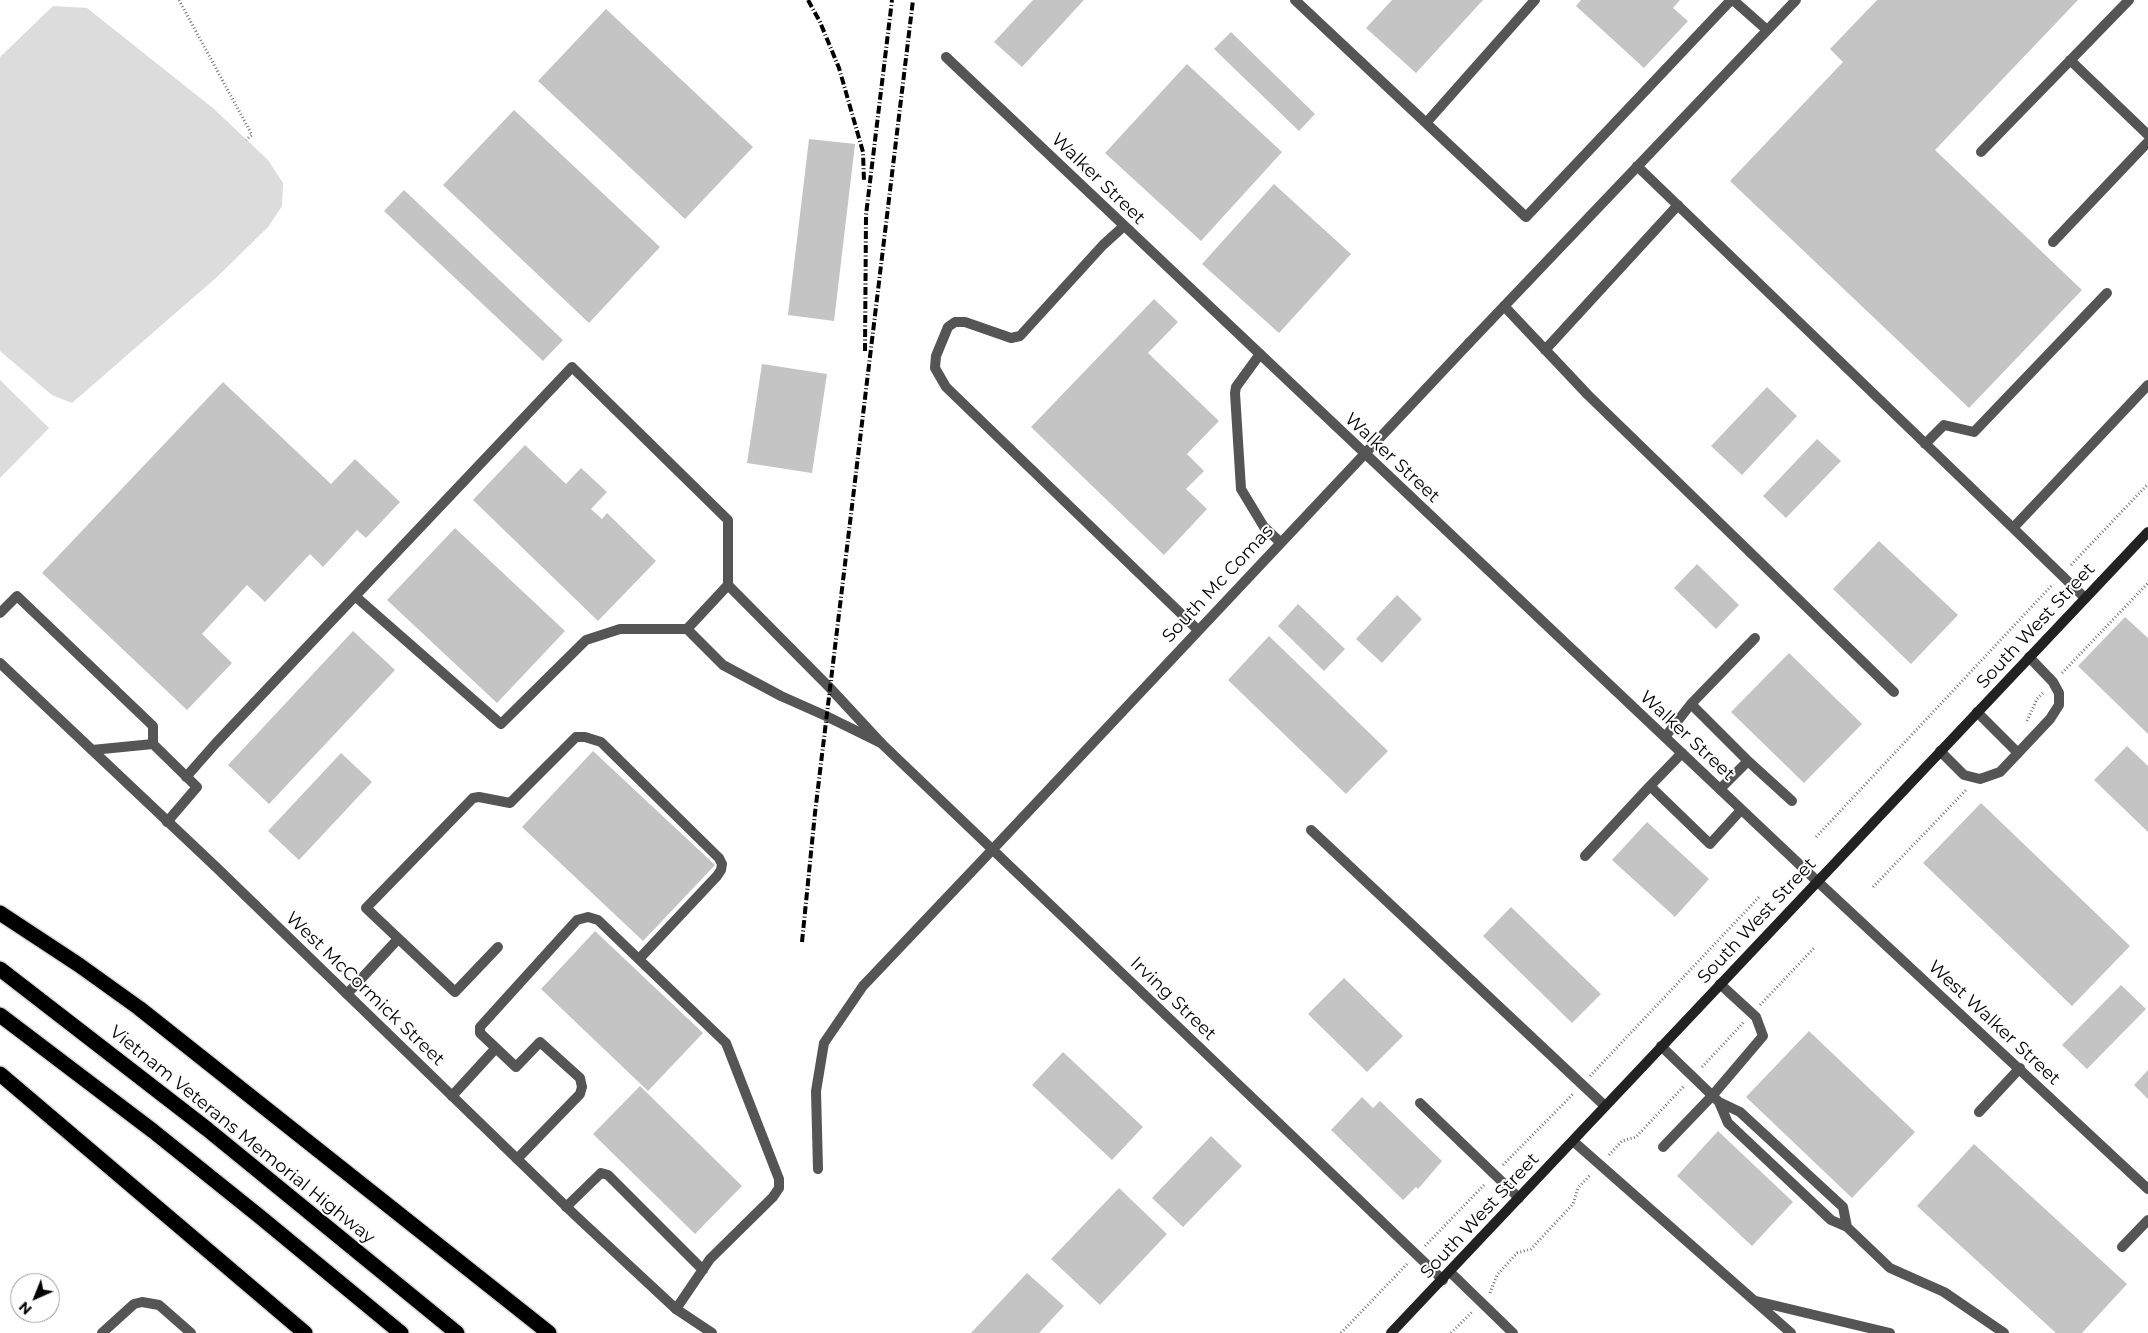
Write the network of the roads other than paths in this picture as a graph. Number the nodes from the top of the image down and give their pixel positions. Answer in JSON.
{"nodes":[{"id":1,"x":1535,"y":0,"type":"edge"},
{"id":2,"x":1732,"y":0,"type":"edge"},
{"id":3,"x":1796,"y":0,"type":"edge"},
{"id":4,"x":2129,"y":0,"type":"edge"},
{"id":5,"x":1300,"y":2,"type":"edge"},
{"id":6,"x":1767,"y":30,"type":"junction"},
{"id":7,"x":946,"y":57,"type":"dead end"},
{"id":8,"x":2070,"y":60,"type":"junction"},
{"id":9,"x":1426,"y":123,"type":"junction"},
{"id":10,"x":2148,"y":135,"type":"edge"},
{"id":11,"x":2148,"y":142,"type":"edge"},
{"id":12,"x":1981,"y":152,"type":"dead end"},
{"id":13,"x":1638,"y":166,"type":"junction"},
{"id":14,"x":1678,"y":205,"type":"junction"},
{"id":15,"x":1124,"y":226,"type":"junction"},
{"id":16,"x":2053,"y":242,"type":"dead end"},
{"id":17,"x":2107,"y":292,"type":"dead end"},
{"id":18,"x":1504,"y":306,"type":"junction"},
{"id":19,"x":1545,"y":350,"type":"junction"},
{"id":20,"x":1260,"y":354,"type":"junction"},
{"id":21,"x":2148,"y":385,"type":"edge"},
{"id":22,"x":1925,"y":444,"type":"junction"},
{"id":23,"x":1364,"y":453,"type":"junction"},
{"id":24,"x":2013,"y":528,"type":"junction"},
{"id":25,"x":2148,"y":532,"type":"edge"},
{"id":26,"x":1280,"y":542,"type":"junction"},
{"id":27,"x":728,"y":585,"type":"junction"},
{"id":28,"x":355,"y":596,"type":"junction"},
{"id":29,"x":2085,"y":598,"type":"junction"},
{"id":30,"x":0,"y":613,"type":"edge"},
{"id":31,"x":688,"y":630,"type":"junction"},
{"id":32,"x":1198,"y":630,"type":"junction"},
{"id":33,"x":1755,"y":638,"type":"dead end"},
{"id":34,"x":2029,"y":657,"type":"junction"},
{"id":35,"x":0,"y":663,"type":"edge"},
{"id":36,"x":1894,"y":692,"type":"dead end"},
{"id":37,"x":1691,"y":704,"type":"junction"},
{"id":38,"x":1977,"y":712,"type":"junction"},
{"id":39,"x":1665,"y":737,"type":"junction"},
{"id":40,"x":881,"y":743,"type":"junction"},
{"id":41,"x":153,"y":744,"type":"junction"},
{"id":42,"x":92,"y":750,"type":"junction"},
{"id":43,"x":1940,"y":751,"type":"junction"},
{"id":44,"x":2018,"y":753,"type":"junction"},
{"id":45,"x":1682,"y":754,"type":"junction"},
{"id":46,"x":1748,"y":761,"type":"junction"},
{"id":47,"x":186,"y":777,"type":"junction"},
{"id":48,"x":1650,"y":786,"type":"junction"},
{"id":49,"x":1720,"y":789,"type":"junction"},
{"id":50,"x":1792,"y":801,"type":"dead end"},
{"id":51,"x":1741,"y":810,"type":"junction"},
{"id":52,"x":168,"y":822,"type":"junction"},
{"id":53,"x":1311,"y":830,"type":"dead end"},
{"id":54,"x":993,"y":849,"type":"junction"},
{"id":55,"x":1586,"y":856,"type":"dead end"},
{"id":56,"x":1817,"y":880,"type":"junction"},
{"id":57,"x":0,"y":913,"type":"edge"},
{"id":58,"x":398,"y":939,"type":"junction"},
{"id":59,"x":498,"y":947,"type":"dead end"},
{"id":60,"x":639,"y":959,"type":"junction"},
{"id":61,"x":0,"y":969,"type":"edge"},
{"id":62,"x":1720,"y":984,"type":"junction"},
{"id":63,"x":347,"y":994,"type":"junction"},
{"id":64,"x":0,"y":1015,"type":"edge"},
{"id":65,"x":1662,"y":1046,"type":"junction"},
{"id":66,"x":496,"y":1048,"type":"junction"},
{"id":67,"x":2020,"y":1068,"type":"junction"},
{"id":68,"x":0,"y":1074,"type":"edge"},
{"id":69,"x":452,"y":1096,"type":"junction"},
{"id":70,"x":1715,"y":1099,"type":"junction"},
{"id":71,"x":1420,"y":1102,"type":"dead end"},
{"id":72,"x":1605,"y":1106,"type":"junction"},
{"id":73,"x":1979,"y":1112,"type":"dead end"},
{"id":74,"x":1573,"y":1141,"type":"junction"},
{"id":75,"x":1663,"y":1147,"type":"dead end"},
{"id":76,"x":517,"y":1159,"type":"junction"},
{"id":77,"x":818,"y":1169,"type":"dead end"},
{"id":78,"x":2148,"y":1189,"type":"edge"},
{"id":79,"x":1519,"y":1198,"type":"junction"},
{"id":80,"x":566,"y":1207,"type":"junction"},
{"id":81,"x":2148,"y":1220,"type":"edge"},
{"id":82,"x":1847,"y":1227,"type":"junction"},
{"id":83,"x":2122,"y":1247,"type":"dead end"},
{"id":84,"x":703,"y":1270,"type":"junction"},
{"id":85,"x":1446,"y":1276,"type":"junction"},
{"id":86,"x":1755,"y":1301,"type":"junction"},
{"id":87,"x":676,"y":1309,"type":"junction"},
{"id":88,"x":102,"y":1333,"type":"edge"},
{"id":89,"x":191,"y":1333,"type":"edge"},
{"id":90,"x":305,"y":1333,"type":"edge"},
{"id":91,"x":401,"y":1333,"type":"edge"},
{"id":92,"x":457,"y":1333,"type":"edge"},
{"id":93,"x":549,"y":1333,"type":"edge"},
{"id":94,"x":712,"y":1333,"type":"edge"},
{"id":95,"x":1391,"y":1333,"type":"edge"},
{"id":96,"x":1513,"y":1333,"type":"edge"},
{"id":97,"x":1791,"y":1333,"type":"edge"},
{"id":98,"x":1890,"y":1333,"type":"edge"},
{"id":99,"x":2004,"y":1333,"type":"edge"}],
"edges":[{"from":1,"to":9,"type":"street"},
{"from":2,"to":6,"type":"street"},
{"from":2,"to":9,"type":"street"},
{"from":3,"to":6,"type":"street","name":"South Mc Comas"},
{"from":4,"to":8,"type":"street"},
{"from":5,"to":9,"type":"street"},
{"from":6,"to":13,"type":"street","name":"South Mc Comas"},
{"from":7,"to":15,"type":"street","name":"Walker Street"},
{"from":8,"to":10,"type":"street"},
{"from":8,"to":12,"type":"street"},
{"from":11,"to":16,"type":"street"},
{"from":13,"to":14,"type":"street"},
{"from":13,"to":18,"type":"street","name":"South Mc Comas"},
{"from":14,"to":19,"type":"street"},
{"from":14,"to":22,"type":"street"},
{"from":15,"to":20,"type":"street","name":"Walker Street"},
{"from":15,"to":32,"type":"street"},
{"from":17,"to":22,"type":"street"},
{"from":18,"to":19,"type":"street"},
{"from":18,"to":23,"type":"street","name":"South Mc Comas"},
{"from":19,"to":36,"type":"street"},
{"from":20,"to":23,"type":"street","name":"Walker Street"},
{"from":20,"to":26,"type":"street"},
{"from":21,"to":24,"type":"street"},
{"from":22,"to":24,"type":"street"},
{"from":23,"to":26,"type":"street","name":"South Mc Comas"},
{"from":23,"to":39,"type":"street","name":"Walker Street"},
{"from":24,"to":29,"type":"street"},
{"from":25,"to":29,"type":"main road","name":"South West Street"},
{"from":26,"to":32,"type":"street","name":"South Mc Comas"},
{"from":27,"to":28,"type":"street"},
{"from":27,"to":31,"type":"street"},
{"from":27,"to":40,"type":"street"},
{"from":28,"to":31,"type":"street"},
{"from":28,"to":47,"type":"street"},
{"from":29,"to":34,"type":"main road","name":"South West Street"},
{"from":30,"to":41,"type":"street"},
{"from":31,"to":40,"type":"street"},
{"from":32,"to":54,"type":"street","name":"South Mc Comas"},
{"from":33,"to":37,"type":"street"},
{"from":34,"to":38,"type":"main road","name":"South West Street"},
{"from":34,"to":44,"type":"street"},
{"from":35,"to":42,"type":"street","name":"West McCormick Street"},
{"from":37,"to":39,"type":"street"},
{"from":37,"to":46,"type":"street"},
{"from":38,"to":43,"type":"main road","name":"South West Street"},
{"from":38,"to":44,"type":"street"},
{"from":39,"to":45,"type":"street","name":"Walker Street"},
{"from":40,"to":54,"type":"street","name":"Irving Street"},
{"from":41,"to":42,"type":"street"},
{"from":41,"to":47,"type":"street"},
{"from":42,"to":52,"type":"street","name":"West McCormick Street"},
{"from":43,"to":44,"type":"street"},
{"from":43,"to":56,"type":"main road","name":"South West Street"},
{"from":45,"to":48,"type":"street"},
{"from":45,"to":49,"type":"street","name":"Walker Street"},
{"from":46,"to":49,"type":"street"},
{"from":46,"to":50,"type":"street"},
{"from":47,"to":52,"type":"street"},
{"from":48,"to":51,"type":"street"},
{"from":48,"to":55,"type":"street"},
{"from":49,"to":51,"type":"street","name":"Walker Street"},
{"from":51,"to":56,"type":"street","name":"Walker Street"},
{"from":52,"to":63,"type":"street","name":"West McCormick Street"},
{"from":53,"to":72,"type":"street"},
{"from":54,"to":77,"type":"street","name":"South Mc Comas"},
{"from":54,"to":85,"type":"street","name":"Irving Street"},
{"from":56,"to":62,"type":"main road","name":"South West Street"},
{"from":56,"to":67,"type":"street","name":"West Walker Street"},
{"from":57,"to":93,"type":"highway"},
{"from":58,"to":59,"type":"street"},
{"from":58,"to":60,"type":"street"},
{"from":58,"to":63,"type":"street"},
{"from":60,"to":66,"type":"street"},
{"from":60,"to":84,"type":"street"},
{"from":61,"to":92,"type":"highway","name":"Vietnam Veterans Memorial Highway"},
{"from":62,"to":65,"type":"main road","name":"South West Street"},
{"from":62,"to":70,"type":"street"},
{"from":63,"to":69,"type":"street","name":"West McCormick Street"},
{"from":64,"to":91,"type":"highway"},
{"from":65,"to":70,"type":"street"},
{"from":65,"to":72,"type":"main road","name":"South West Street"},
{"from":66,"to":69,"type":"street"},
{"from":66,"to":76,"type":"street"},
{"from":67,"to":73,"type":"street"},
{"from":67,"to":78,"type":"street","name":"West Walker Street"},
{"from":68,"to":90,"type":"highway"},
{"from":69,"to":76,"type":"street","name":"West McCormick Street"},
{"from":70,"to":75,"type":"street"},
{"from":70,"to":82,"type":"street"},
{"from":70,"to":82,"type":"street"},
{"from":71,"to":79,"type":"street"},
{"from":72,"to":74,"type":"main road","name":"South West Street"},
{"from":74,"to":79,"type":"main road","name":"South West Street"},
{"from":74,"to":86,"type":"street"},
{"from":76,"to":80,"type":"street","name":"West McCormick Street"},
{"from":79,"to":85,"type":"main road","name":"South West Street"},
{"from":80,"to":84,"type":"street"},
{"from":80,"to":87,"type":"street","name":"West McCormick Street"},
{"from":81,"to":83,"type":"street"},
{"from":82,"to":99,"type":"street"},
{"from":84,"to":87,"type":"street"},
{"from":85,"to":95,"type":"main road","name":"South West Street"},
{"from":85,"to":96,"type":"street","name":"Irving Street"},
{"from":86,"to":97,"type":"street"},
{"from":86,"to":98,"type":"street"},
{"from":87,"to":94,"type":"street","name":"West McCormick Street"},
{"from":88,"to":89,"type":"street"}]}
